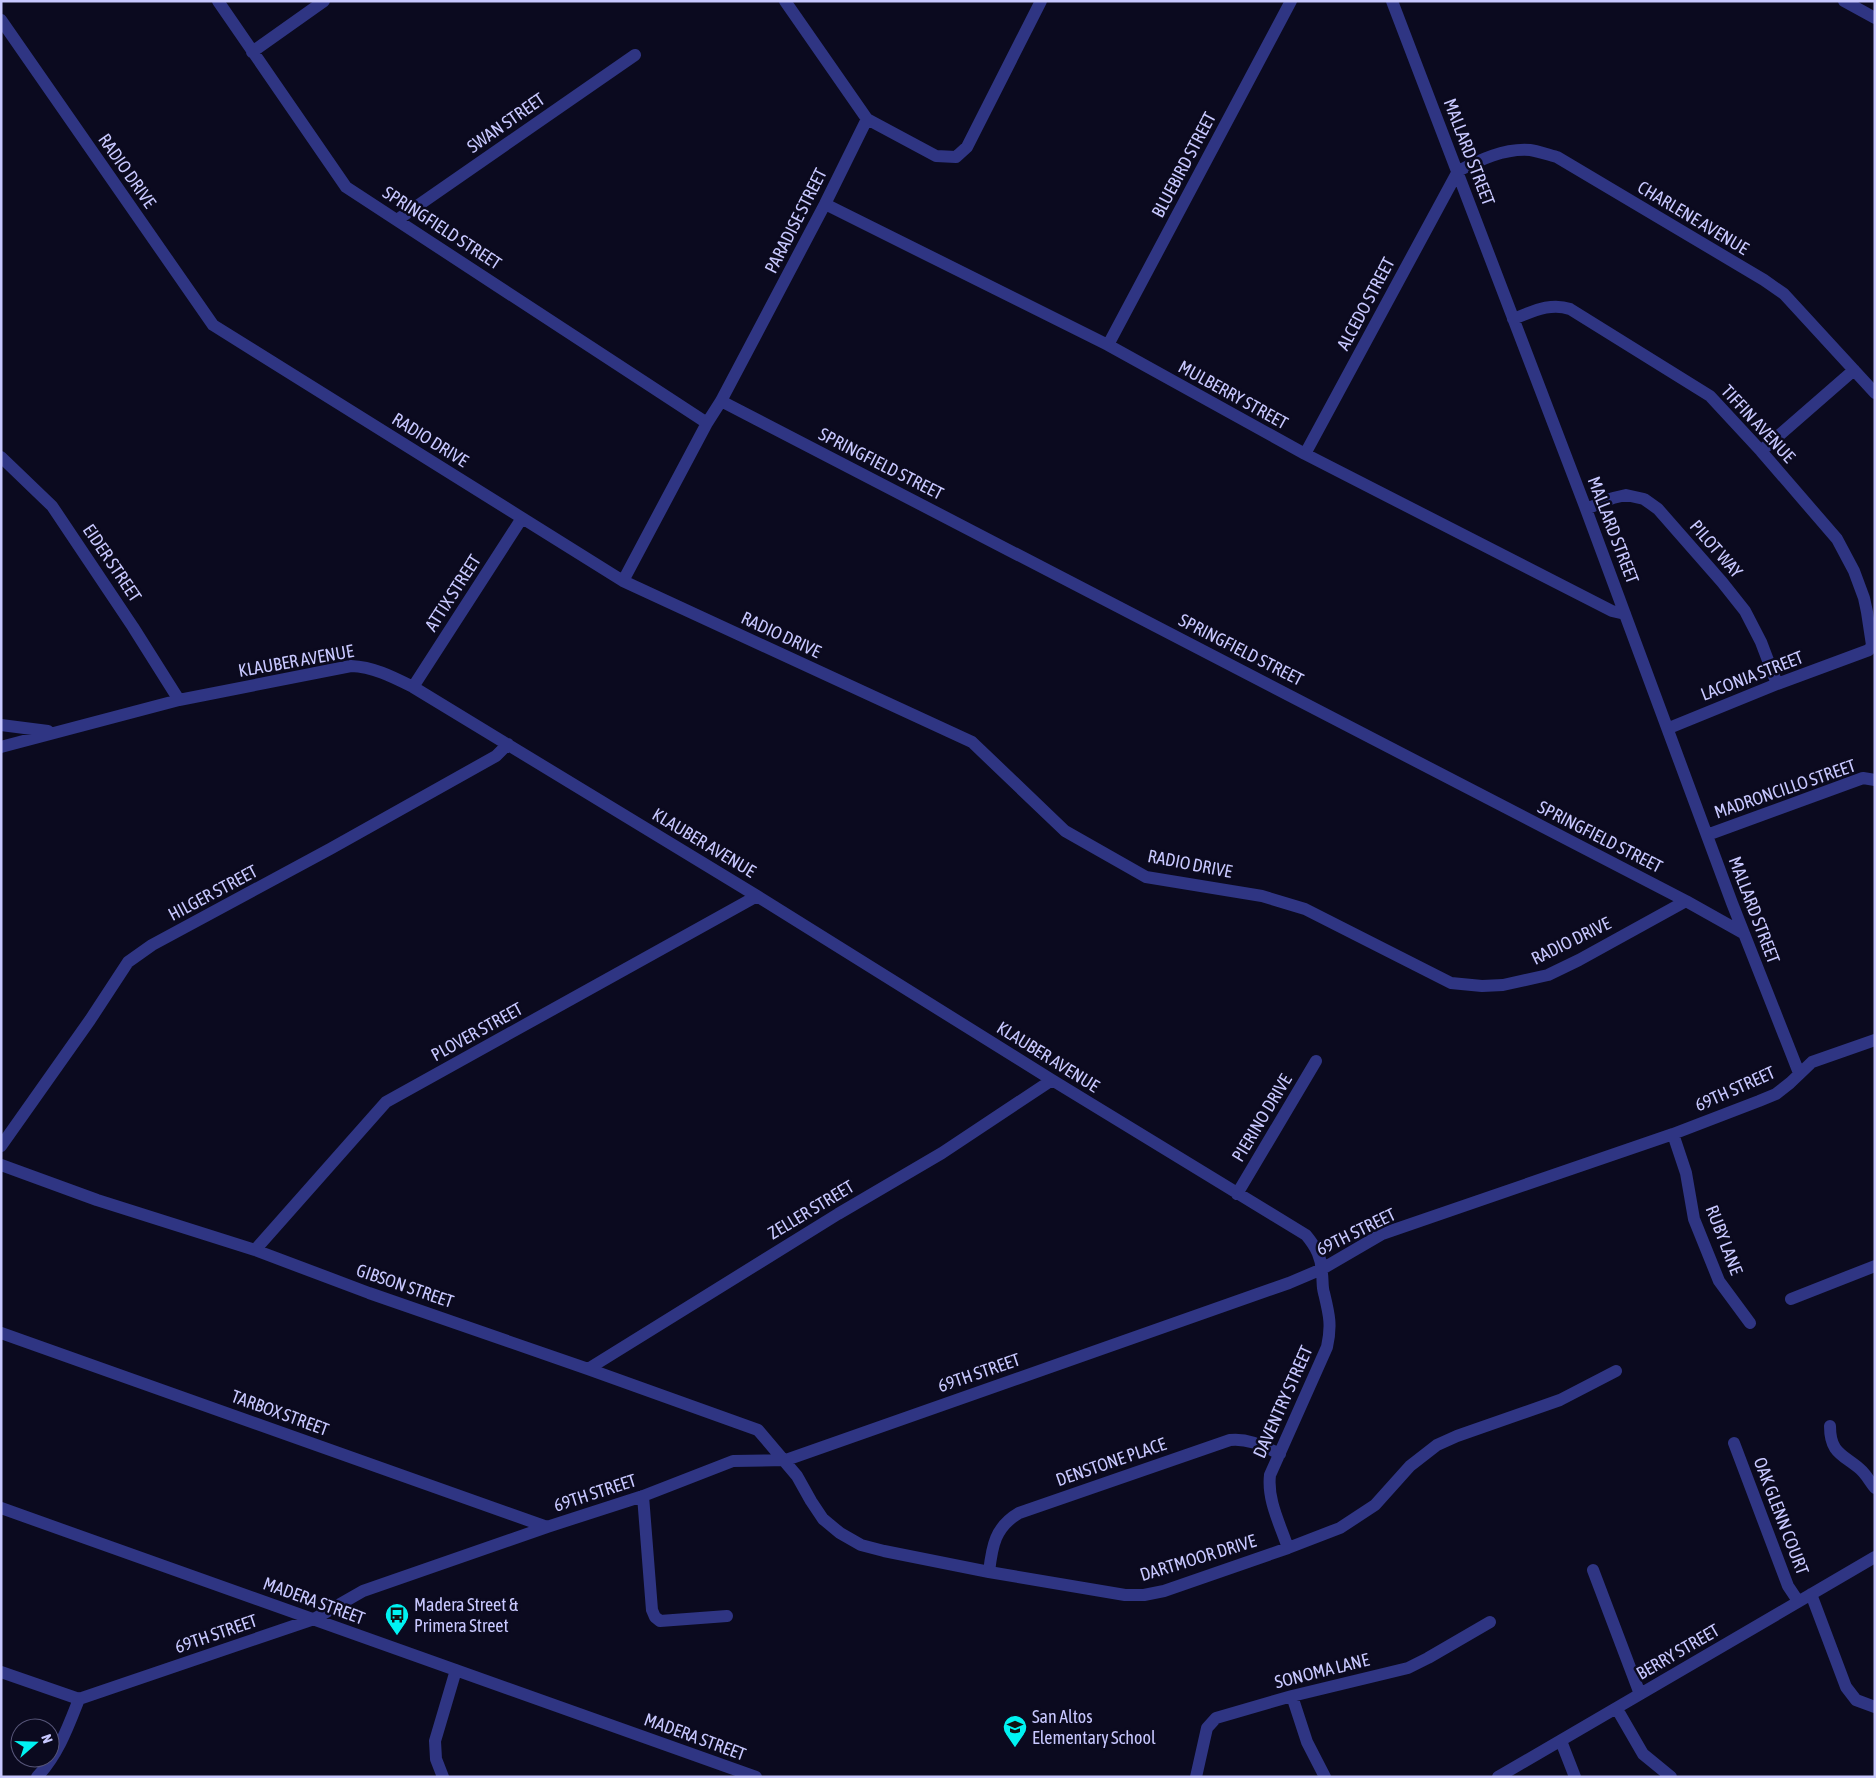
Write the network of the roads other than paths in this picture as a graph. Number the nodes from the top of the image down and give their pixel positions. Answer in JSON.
{"nodes":[{"id":1,"x":218,"y":1,"type":"edge"},
{"id":2,"x":324,"y":1,"type":"edge"},
{"id":3,"x":785,"y":1,"type":"edge"},
{"id":4,"x":1041,"y":1,"type":"edge"},
{"id":5,"x":1292,"y":1,"type":"edge"},
{"id":6,"x":1392,"y":1,"type":"edge"},
{"id":7,"x":1844,"y":1,"type":"edge"},
{"id":8,"x":1875,"y":18,"type":"edge"},
{"id":9,"x":1,"y":20,"type":"edge"},
{"id":10,"x":252,"y":52,"type":"junction"},
{"id":11,"x":634,"y":55,"type":"dead end"},
{"id":12,"x":867,"y":119,"type":"junction"},
{"id":13,"x":1458,"y":171,"type":"junction"},
{"id":14,"x":825,"y":204,"type":"junction"},
{"id":15,"x":397,"y":220,"type":"junction"},
{"id":16,"x":1513,"y":319,"type":"junction"},
{"id":17,"x":1108,"y":346,"type":"junction"},
{"id":18,"x":1854,"y":370,"type":"junction"},
{"id":19,"x":1875,"y":393,"type":"edge"},
{"id":20,"x":721,"y":401,"type":"junction"},
{"id":21,"x":707,"y":422,"type":"junction"},
{"id":22,"x":1761,"y":451,"type":"junction"},
{"id":23,"x":1305,"y":454,"type":"junction"},
{"id":24,"x":1,"y":457,"type":"edge"},
{"id":25,"x":1586,"y":508,"type":"junction"},
{"id":26,"x":522,"y":518,"type":"junction"},
{"id":27,"x":623,"y":581,"type":"junction"},
{"id":28,"x":1625,"y":614,"type":"junction"},
{"id":29,"x":1849,"y":658,"type":"joint"},
{"id":30,"x":1777,"y":684,"type":"junction"},
{"id":31,"x":413,"y":687,"type":"junction"},
{"id":32,"x":179,"y":700,"type":"junction"},
{"id":33,"x":1,"y":725,"type":"edge"},
{"id":34,"x":75,"y":726,"type":"junction"},
{"id":35,"x":1668,"y":728,"type":"junction"},
{"id":36,"x":508,"y":744,"type":"junction"},
{"id":37,"x":1,"y":747,"type":"edge"},
{"id":38,"x":1875,"y":780,"type":"edge"},
{"id":39,"x":1707,"y":835,"type":"junction"},
{"id":40,"x":757,"y":896,"type":"junction"},
{"id":41,"x":1686,"y":901,"type":"junction"},
{"id":42,"x":1743,"y":933,"type":"junction"},
{"id":43,"x":1875,"y":1040,"type":"edge"},
{"id":44,"x":1316,"y":1061,"type":"dead end"},
{"id":45,"x":1799,"y":1072,"type":"junction"},
{"id":46,"x":1052,"y":1080,"type":"junction"},
{"id":47,"x":1673,"y":1134,"type":"junction"},
{"id":48,"x":1,"y":1146,"type":"edge"},
{"id":49,"x":1,"y":1166,"type":"edge"},
{"id":50,"x":1237,"y":1194,"type":"junction"},
{"id":51,"x":255,"y":1250,"type":"junction"},
{"id":52,"x":1875,"y":1266,"type":"edge"},
{"id":53,"x":1322,"y":1268,"type":"junction"},
{"id":54,"x":1791,"y":1298,"type":"dead end"},
{"id":55,"x":1750,"y":1323,"type":"dead end"},
{"id":56,"x":1,"y":1333,"type":"edge"},
{"id":57,"x":588,"y":1368,"type":"junction"},
{"id":58,"x":1616,"y":1371,"type":"dead end"},
{"id":59,"x":1830,"y":1426,"type":"dead end"},
{"id":60,"x":1734,"y":1443,"type":"dead end"},
{"id":61,"x":1280,"y":1454,"type":"junction"},
{"id":62,"x":786,"y":1460,"type":"junction"},
{"id":63,"x":1875,"y":1488,"type":"edge"},
{"id":64,"x":642,"y":1496,"type":"junction"},
{"id":65,"x":1,"y":1508,"type":"edge"},
{"id":66,"x":547,"y":1527,"type":"junction"},
{"id":67,"x":1288,"y":1548,"type":"junction"},
{"id":68,"x":1875,"y":1557,"type":"edge"},
{"id":69,"x":1593,"y":1570,"type":"dead end"},
{"id":70,"x":989,"y":1572,"type":"junction"},
{"id":71,"x":1811,"y":1594,"type":"junction"},
{"id":72,"x":1798,"y":1602,"type":"junction"},
{"id":73,"x":727,"y":1616,"type":"dead end"},
{"id":74,"x":314,"y":1619,"type":"junction"},
{"id":75,"x":1490,"y":1622,"type":"dead end"},
{"id":76,"x":456,"y":1670,"type":"junction"},
{"id":77,"x":1,"y":1672,"type":"edge"},
{"id":78,"x":1640,"y":1694,"type":"junction"},
{"id":79,"x":1292,"y":1696,"type":"junction"},
{"id":80,"x":80,"y":1699,"type":"junction"},
{"id":81,"x":1875,"y":1707,"type":"edge"},
{"id":82,"x":1617,"y":1709,"type":"junction"},
{"id":83,"x":1561,"y":1740,"type":"junction"},
{"id":84,"x":37,"y":1777,"type":"edge"},
{"id":85,"x":443,"y":1777,"type":"edge"},
{"id":86,"x":756,"y":1777,"type":"edge"},
{"id":87,"x":1196,"y":1777,"type":"edge"},
{"id":88,"x":1325,"y":1777,"type":"edge"},
{"id":89,"x":1498,"y":1777,"type":"edge"},
{"id":90,"x":1575,"y":1777,"type":"edge"},
{"id":91,"x":1672,"y":1777,"type":"edge"}],
"edges":[{"from":1,"to":10,"type":"street","name":"SPRINGFIELD STREET"},
{"from":2,"to":10,"type":"street"},
{"from":3,"to":12,"type":"street"},
{"from":4,"to":12,"type":"street"},
{"from":5,"to":17,"type":"street","name":"BLUEBIRD STREET"},
{"from":6,"to":13,"type":"street","name":"MALLARD STREET"},
{"from":7,"to":8,"type":"street"},
{"from":9,"to":26,"type":"street","name":"RADIO DRIVE"},
{"from":10,"to":15,"type":"street","name":"SPRINGFIELD STREET"},
{"from":11,"to":15,"type":"street","name":"SWAN STREET"},
{"from":12,"to":14,"type":"street","name":"PARADISE STREET"},
{"from":13,"to":16,"type":"street","name":"MALLARD STREET"},
{"from":13,"to":18,"type":"street","name":"CHARLENE AVENUE"},
{"from":13,"to":23,"type":"street","name":"ALCEDO STREET"},
{"from":14,"to":17,"type":"street","name":"MULBERRY STREET"},
{"from":14,"to":20,"type":"street","name":"PARADISE STREET"},
{"from":15,"to":21,"type":"street","name":"SPRINGFIELD STREET"},
{"from":16,"to":22,"type":"street","name":"TIFFIN AVENUE"},
{"from":16,"to":25,"type":"street","name":"MALLARD STREET"},
{"from":17,"to":23,"type":"street","name":"MULBERRY STREET"},
{"from":18,"to":19,"type":"street","name":"CHARLENE AVENUE"},
{"from":18,"to":22,"type":"street"},
{"from":20,"to":21,"type":"street","name":"PARADISE STREET"},
{"from":20,"to":41,"type":"street","name":"SPRINGFIELD STREET"},
{"from":21,"to":27,"type":"street","name":"PARADISE STREET"},
{"from":22,"to":29,"type":"street","name":"TIFFIN AVENUE"},
{"from":23,"to":28,"type":"street","name":"MULBERRY STREET"},
{"from":24,"to":32,"type":"street","name":"EIDER STREET"},
{"from":25,"to":28,"type":"street","name":"MALLARD STREET"},
{"from":25,"to":30,"type":"street","name":"PILOT WAY"},
{"from":26,"to":27,"type":"street","name":"RADIO DRIVE"},
{"from":26,"to":31,"type":"street","name":"ATTIX STREET"},
{"from":27,"to":41,"type":"street","name":"RADIO DRIVE"},
{"from":28,"to":35,"type":"street","name":"MALLARD STREET"},
{"from":29,"to":30,"type":"street","name":"LACONIA STREET"},
{"from":30,"to":35,"type":"street","name":"LACONIA STREET"},
{"from":31,"to":32,"type":"street","name":"KLAUBER AVENUE"},
{"from":31,"to":36,"type":"street","name":"KLAUBER AVENUE"},
{"from":32,"to":34,"type":"street","name":"KLAUBER AVENUE"},
{"from":33,"to":34,"type":"street"},
{"from":34,"to":37,"type":"street","name":"KLAUBER AVENUE"},
{"from":35,"to":39,"type":"street","name":"MALLARD STREET"},
{"from":36,"to":40,"type":"street","name":"KLAUBER AVENUE"},
{"from":36,"to":48,"type":"street","name":"HILGER STREET"},
{"from":38,"to":39,"type":"street","name":"MADRONCILLO STREET"},
{"from":39,"to":42,"type":"street","name":"MALLARD STREET"},
{"from":40,"to":46,"type":"street","name":"KLAUBER AVENUE"},
{"from":40,"to":51,"type":"street","name":"PLOVER STREET"},
{"from":41,"to":42,"type":"street","name":"SPRINGFIELD STREET"},
{"from":42,"to":45,"type":"street","name":"MALLARD STREET"},
{"from":43,"to":45,"type":"street","name":"69TH STREET"},
{"from":44,"to":50,"type":"street","name":"PIERINO DRIVE"},
{"from":45,"to":47,"type":"street","name":"69TH STREET"},
{"from":46,"to":50,"type":"street","name":"KLAUBER AVENUE"},
{"from":46,"to":57,"type":"street","name":"ZELLER STREET"},
{"from":47,"to":53,"type":"street","name":"69TH STREET"},
{"from":47,"to":55,"type":"street","name":"RUBY LANE"},
{"from":49,"to":51,"type":"street","name":"GIBSON STREET"},
{"from":50,"to":53,"type":"street","name":"KLAUBER AVENUE"},
{"from":51,"to":57,"type":"street","name":"GIBSON STREET"},
{"from":52,"to":54,"type":"street"},
{"from":53,"to":61,"type":"street","name":"DAVENTRY STREET"},
{"from":53,"to":62,"type":"street","name":"69TH STREET"},
{"from":56,"to":66,"type":"street","name":"TARBOX STREET"},
{"from":57,"to":62,"type":"street","name":"GIBSON STREET"},
{"from":58,"to":67,"type":"street","name":"DARTMOOR DRIVE"},
{"from":59,"to":63,"type":"street"},
{"from":60,"to":72,"type":"street","name":"OAK GLENN COURT"},
{"from":61,"to":67,"type":"street","name":"DAVENTRY STREET"},
{"from":61,"to":70,"type":"street","name":"DENSTONE PLACE"},
{"from":62,"to":64,"type":"street","name":"69TH STREET"},
{"from":62,"to":70,"type":"street","name":"DARTMOOR DRIVE"},
{"from":64,"to":66,"type":"street","name":"69TH STREET"},
{"from":64,"to":73,"type":"street"},
{"from":65,"to":74,"type":"street","name":"MADERA STREET"},
{"from":66,"to":74,"type":"street","name":"69TH STREET"},
{"from":67,"to":70,"type":"street","name":"DARTMOOR DRIVE"},
{"from":68,"to":71,"type":"street","name":"BERRY STREET"},
{"from":69,"to":78,"type":"street"},
{"from":71,"to":72,"type":"street","name":"BERRY STREET"},
{"from":71,"to":81,"type":"street"},
{"from":72,"to":78,"type":"street","name":"BERRY STREET"},
{"from":74,"to":76,"type":"street","name":"MADERA STREET"},
{"from":74,"to":80,"type":"street","name":"69TH STREET"},
{"from":75,"to":79,"type":"street","name":"SONOMA LANE"},
{"from":76,"to":85,"type":"street"},
{"from":76,"to":86,"type":"street","name":"MADERA STREET"},
{"from":77,"to":80,"type":"street"},
{"from":78,"to":82,"type":"street","name":"BERRY STREET"},
{"from":79,"to":87,"type":"street","name":"SONOMA LANE"},
{"from":79,"to":88,"type":"street"},
{"from":80,"to":84,"type":"street"},
{"from":82,"to":83,"type":"street","name":"BERRY STREET"},
{"from":82,"to":91,"type":"street"},
{"from":83,"to":89,"type":"street","name":"BERRY STREET"},
{"from":83,"to":90,"type":"street"}]}
